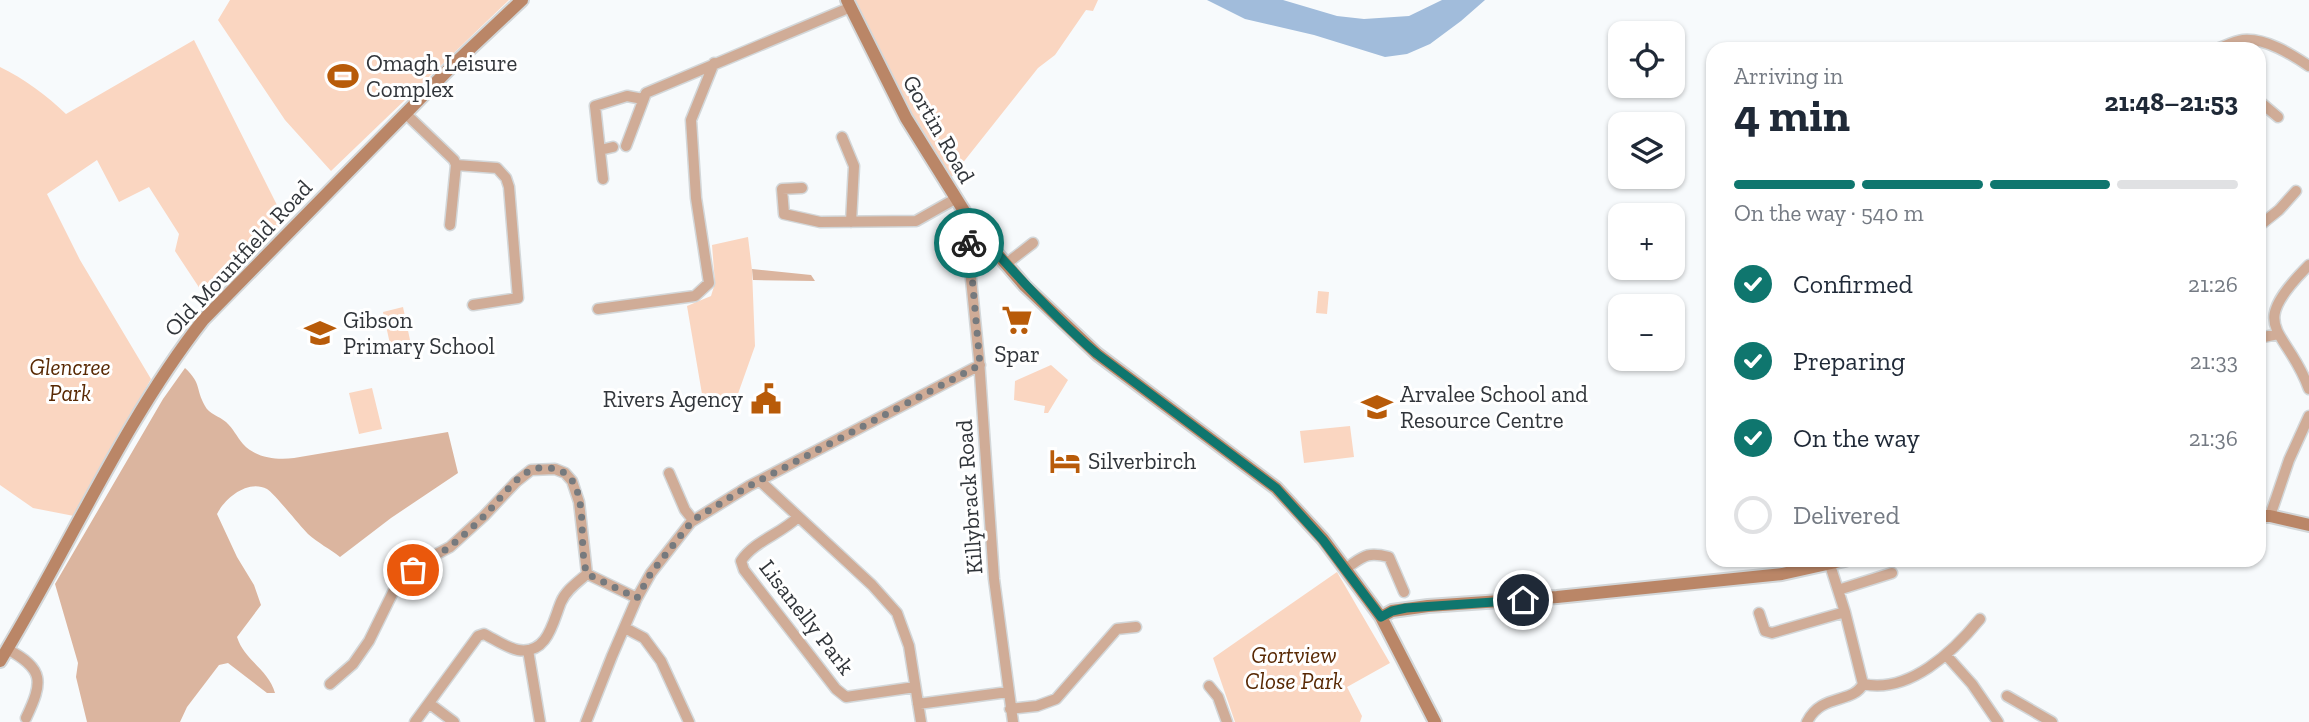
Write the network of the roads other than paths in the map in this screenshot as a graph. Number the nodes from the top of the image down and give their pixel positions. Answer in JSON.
{"nodes":[{"id":1,"x":522,"y":0,"type":"edge"},
{"id":2,"x":849,"y":3,"type":"edge"},
{"id":3,"x":2266,"y":47,"type":"edge"},
{"id":4,"x":714,"y":63,"type":"junction"},
{"id":5,"x":2309,"y":66,"type":"edge"},
{"id":6,"x":643,"y":99,"type":"junction"},
{"id":7,"x":2266,"y":107,"type":"edge"},
{"id":8,"x":406,"y":114,"type":"junction"},
{"id":9,"x":2278,"y":117,"type":"dead end"},
{"id":10,"x":842,"y":137,"type":"dead end"},
{"id":11,"x":626,"y":146,"type":"dead end"},
{"id":12,"x":613,"y":147,"type":"dead end"},
{"id":13,"x":600,"y":150,"type":"junction"},
{"id":14,"x":456,"y":165,"type":"junction"},
{"id":15,"x":603,"y":178,"type":"dead end"},
{"id":16,"x":802,"y":188,"type":"dead end"},
{"id":17,"x":2296,"y":191,"type":"dead end"},
{"id":18,"x":955,"y":199,"type":"junction"},
{"id":19,"x":2266,"y":220,"type":"edge"},
{"id":20,"x":851,"y":222,"type":"junction"},
{"id":21,"x":450,"y":225,"type":"dead end"},
{"id":22,"x":974,"y":227,"type":"junction"},
{"id":23,"x":1033,"y":243,"type":"dead end"},
{"id":24,"x":1006,"y":264,"type":"junction"},
{"id":25,"x":2309,"y":265,"type":"edge"},
{"id":26,"x":473,"y":305,"type":"dead end"},
{"id":27,"x":598,"y":309,"type":"dead end"},
{"id":28,"x":2278,"y":334,"type":"junction"},
{"id":29,"x":2266,"y":337,"type":"edge"},
{"id":30,"x":980,"y":365,"type":"junction"},
{"id":31,"x":2309,"y":389,"type":"edge"},
{"id":32,"x":2309,"y":416,"type":"edge"},
{"id":33,"x":669,"y":472,"type":"dead end"},
{"id":34,"x":760,"y":481,"type":"junction"},
{"id":35,"x":2266,"y":514,"type":"edge"},
{"id":36,"x":2266,"y":516,"type":"edge"},
{"id":37,"x":798,"y":517,"type":"junction"},
{"id":38,"x":693,"y":520,"type":"junction"},
{"id":39,"x":2309,"y":525,"type":"edge"},
{"id":40,"x":1819,"y":567,"type":"edge"},
{"id":41,"x":1831,"y":567,"type":"edge"},
{"id":42,"x":1345,"y":569,"type":"junction"},
{"id":43,"x":1892,"y":573,"type":"dead end"},
{"id":44,"x":587,"y":574,"type":"junction"},
{"id":45,"x":1838,"y":590,"type":"junction"},
{"id":46,"x":1404,"y":592,"type":"dead end"},
{"id":47,"x":637,"y":598,"type":"junction"},
{"id":48,"x":1759,"y":612,"type":"dead end"},
{"id":49,"x":1845,"y":612,"type":"junction"},
{"id":50,"x":1381,"y":617,"type":"junction"},
{"id":51,"x":1980,"y":619,"type":"dead end"},
{"id":52,"x":1136,"y":627,"type":"dead end"},
{"id":53,"x":625,"y":628,"type":"junction"},
{"id":54,"x":7,"y":649,"type":"junction"},
{"id":55,"x":528,"y":650,"type":"junction"},
{"id":56,"x":1946,"y":655,"type":"junction"},
{"id":57,"x":0,"y":661,"type":"edge"},
{"id":58,"x":330,"y":684,"type":"dead end"},
{"id":59,"x":1863,"y":684,"type":"junction"},
{"id":60,"x":1209,"y":686,"type":"dead end"},
{"id":61,"x":915,"y":687,"type":"junction"},
{"id":62,"x":1008,"y":692,"type":"junction"},
{"id":63,"x":2007,"y":696,"type":"dead end"},
{"id":64,"x":430,"y":704,"type":"junction"},
{"id":65,"x":918,"y":704,"type":"junction"},
{"id":66,"x":1010,"y":709,"type":"junction"},
{"id":67,"x":26,"y":718,"type":"dead end"},
{"id":68,"x":2038,"y":718,"type":"edge"},
{"id":69,"x":415,"y":722,"type":"edge"},
{"id":70,"x":454,"y":722,"type":"edge"},
{"id":71,"x":540,"y":722,"type":"edge"},
{"id":72,"x":586,"y":722,"type":"edge"},
{"id":73,"x":689,"y":722,"type":"edge"},
{"id":74,"x":921,"y":722,"type":"edge"},
{"id":75,"x":1013,"y":722,"type":"edge"},
{"id":76,"x":1227,"y":722,"type":"edge"},
{"id":77,"x":1435,"y":722,"type":"edge"},
{"id":78,"x":1807,"y":722,"type":"edge"},
{"id":79,"x":1998,"y":722,"type":"edge"},
{"id":80,"x":2052,"y":722,"type":"edge"}],
"edges":[{"from":1,"to":8,"type":"street","name":"Old Mountfield Road"},
{"from":2,"to":4,"type":"street"},
{"from":2,"to":18,"type":"street","name":"Gortin Road"},
{"from":3,"to":5,"type":"street"},
{"from":4,"to":6,"type":"street"},
{"from":4,"to":27,"type":"street"},
{"from":6,"to":11,"type":"street"},
{"from":6,"to":13,"type":"street"},
{"from":7,"to":9,"type":"street"},
{"from":8,"to":14,"type":"street"},
{"from":8,"to":54,"type":"street","name":"Old Mountfield Road"},
{"from":10,"to":20,"type":"street"},
{"from":12,"to":13,"type":"street"},
{"from":13,"to":15,"type":"street"},
{"from":14,"to":21,"type":"street"},
{"from":14,"to":26,"type":"street"},
{"from":16,"to":20,"type":"street"},
{"from":17,"to":19,"type":"street"},
{"from":18,"to":20,"type":"street"},
{"from":18,"to":22,"type":"street","name":"Gortin Road"},
{"from":22,"to":24,"type":"street","name":"Gortin Road"},
{"from":22,"to":30,"type":"street","name":"Killybrack Road"},
{"from":23,"to":24,"type":"street"},
{"from":24,"to":42,"type":"street","name":"Gortin Road"},
{"from":25,"to":28,"type":"street"},
{"from":28,"to":29,"type":"street"},
{"from":28,"to":31,"type":"street"},
{"from":30,"to":34,"type":"street"},
{"from":30,"to":62,"type":"street","name":"Killybrack Road"},
{"from":32,"to":35,"type":"street"},
{"from":33,"to":38,"type":"street"},
{"from":34,"to":37,"type":"street"},
{"from":34,"to":38,"type":"street"},
{"from":36,"to":39,"type":"street"},
{"from":37,"to":61,"type":"street"},
{"from":37,"to":61,"type":"street","name":"Lisanelly Park"},
{"from":38,"to":47,"type":"street"},
{"from":40,"to":50,"type":"street"},
{"from":41,"to":45,"type":"street"},
{"from":42,"to":46,"type":"street"},
{"from":42,"to":50,"type":"street","name":"Gortin Road"},
{"from":43,"to":45,"type":"street"},
{"from":44,"to":47,"type":"street"},
{"from":44,"to":55,"type":"street"},
{"from":44,"to":58,"type":"street"},
{"from":45,"to":49,"type":"street"},
{"from":47,"to":53,"type":"street"},
{"from":48,"to":49,"type":"street"},
{"from":49,"to":59,"type":"street"},
{"from":50,"to":77,"type":"street","name":"Gortin Road"},
{"from":51,"to":56,"type":"street"},
{"from":52,"to":66,"type":"street"},
{"from":53,"to":72,"type":"street"},
{"from":53,"to":73,"type":"street"},
{"from":54,"to":57,"type":"street","name":"Old Mountfield Road"},
{"from":54,"to":67,"type":"street"},
{"from":55,"to":64,"type":"street"},
{"from":55,"to":71,"type":"street"},
{"from":56,"to":59,"type":"street"},
{"from":56,"to":79,"type":"street"},
{"from":59,"to":78,"type":"street"},
{"from":60,"to":76,"type":"street"},
{"from":61,"to":65,"type":"street"},
{"from":62,"to":65,"type":"street"},
{"from":62,"to":66,"type":"street","name":"Killybrack Road"},
{"from":63,"to":68,"type":"street"},
{"from":64,"to":69,"type":"street"},
{"from":64,"to":70,"type":"street"},
{"from":65,"to":74,"type":"street"},
{"from":66,"to":75,"type":"street","name":"Killybrack Road"},
{"from":68,"to":80,"type":"street"}]}
